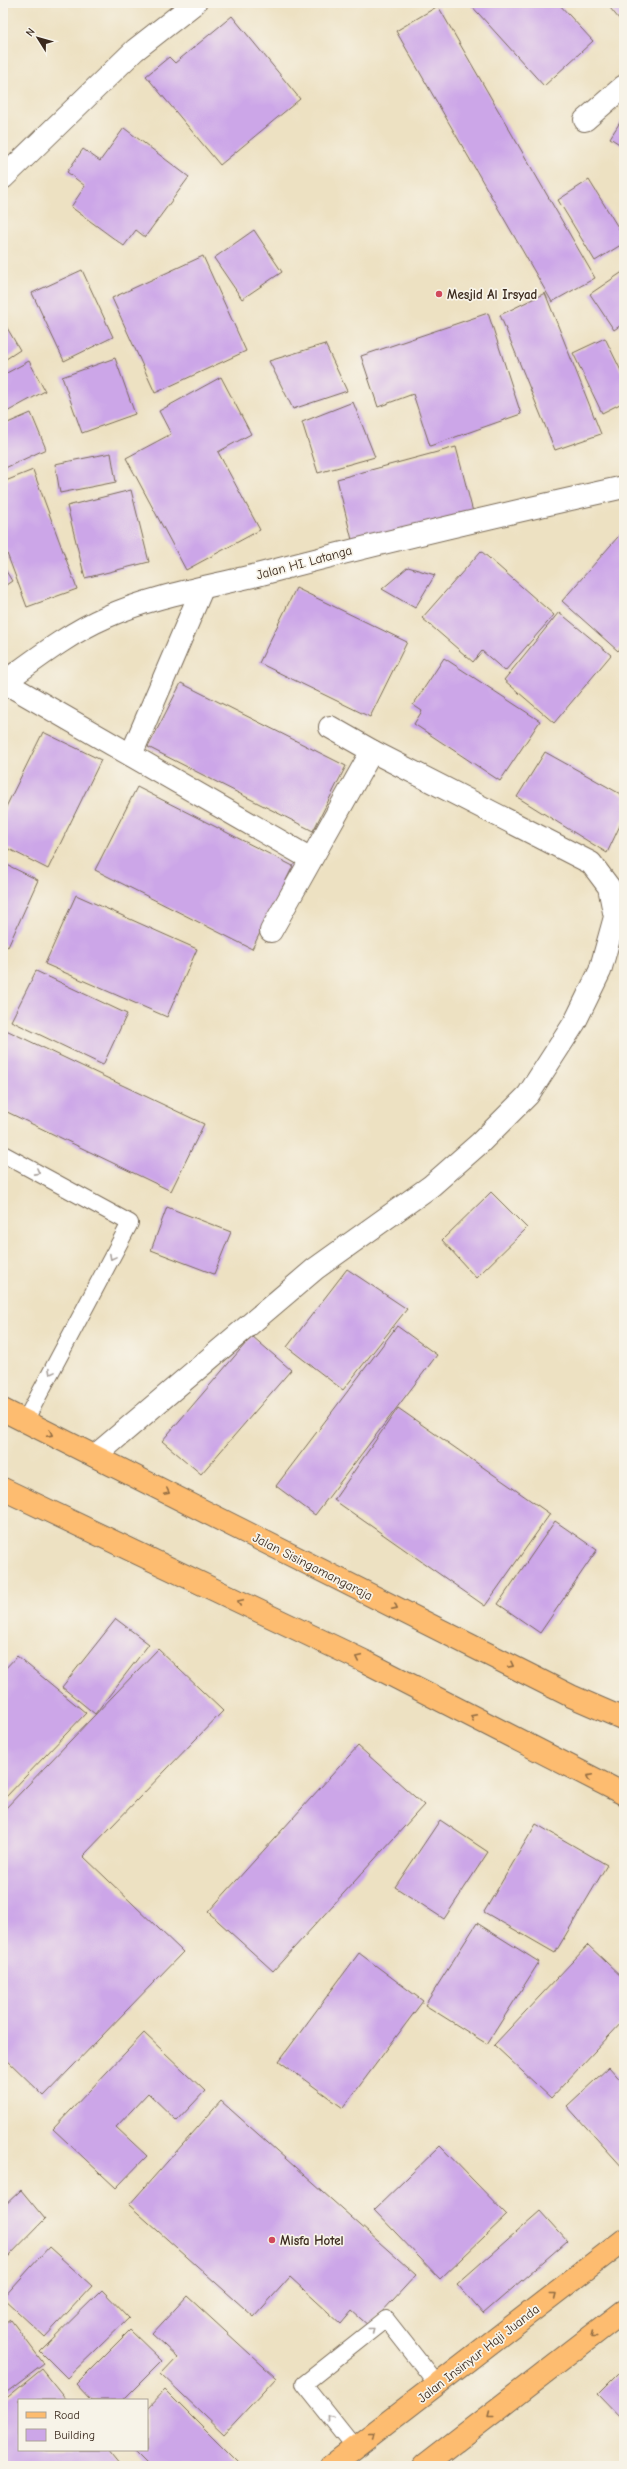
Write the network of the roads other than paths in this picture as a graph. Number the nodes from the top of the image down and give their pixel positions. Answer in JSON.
{"nodes":[{"id":1,"x":195,"y":3,"type":"edge"},
{"id":2,"x":624,"y":86,"type":"edge"},
{"id":3,"x":585,"y":120,"type":"dead end"},
{"id":4,"x":3,"y":178,"type":"edge"},
{"id":5,"x":624,"y":487,"type":"edge"},
{"id":6,"x":202,"y":589,"type":"junction"},
{"id":7,"x":3,"y":682,"type":"edge"},
{"id":8,"x":330,"y":727,"type":"dead end"},
{"id":9,"x":372,"y":752,"type":"junction"},
{"id":10,"x":131,"y":755,"type":"junction"},
{"id":11,"x":311,"y":859,"type":"junction"},
{"id":12,"x":271,"y":931,"type":"dead end"},
{"id":13,"x":3,"y":1154,"type":"edge"},
{"id":14,"x":3,"y":1410,"type":"edge"},
{"id":15,"x":25,"y":1421,"type":"junction"},
{"id":16,"x":95,"y":1456,"type":"junction"},
{"id":17,"x":3,"y":1489,"type":"edge"},
{"id":18,"x":624,"y":1719,"type":"edge"},
{"id":19,"x":624,"y":1794,"type":"edge"},
{"id":20,"x":624,"y":2240,"type":"edge"},
{"id":21,"x":624,"y":2312,"type":"edge"},
{"id":22,"x":437,"y":2384,"type":"junction"},
{"id":23,"x":355,"y":2448,"type":"junction"},
{"id":24,"x":331,"y":2466,"type":"edge"},
{"id":25,"x":424,"y":2466,"type":"edge"}],
"edges":[{"from":1,"to":4,"type":"street"},
{"from":2,"to":3,"type":"street"},
{"from":5,"to":6,"type":"street","name":"Jalan HI. Latanga"},
{"from":6,"to":7,"type":"street","name":"Jalan HI. Latanga"},
{"from":6,"to":10,"type":"street"},
{"from":7,"to":10,"type":"street"},
{"from":8,"to":9,"type":"street"},
{"from":9,"to":11,"type":"street"},
{"from":9,"to":16,"type":"street"},
{"from":10,"to":11,"type":"street"},
{"from":11,"to":12,"type":"street"},
{"from":13,"to":15,"type":"lane","one_way":true},
{"from":14,"to":15,"type":"main road","name":"Jalan Sisingamangaraja"},
{"from":15,"to":16,"type":"main road","name":"Jalan Sisingamangaraja","one_way":true},
{"from":16,"to":18,"type":"main road","name":"Jalan Sisingamangaraja","one_way":true},
{"from":19,"to":17,"type":"main road","one_way":true},
{"from":22,"to":20,"type":"main road","name":"Jalan Insinyur Haji Juanda","one_way":true},
{"from":21,"to":25,"type":"main road","one_way":true},
{"from":23,"to":22,"type":"main road","name":"Jalan Insinyur Haji Juanda","one_way":true},
{"from":23,"to":22,"type":"lane","one_way":true},
{"from":23,"to":24,"type":"main road","name":"Jalan Insinyur Haji Juanda"}]}
